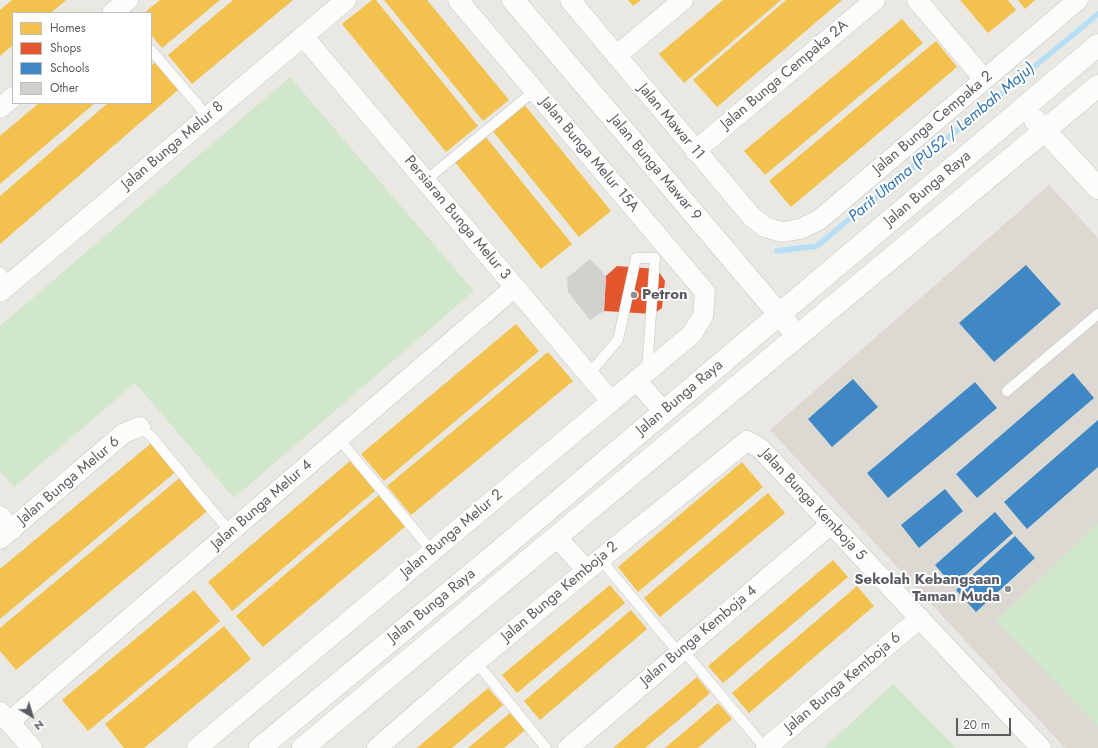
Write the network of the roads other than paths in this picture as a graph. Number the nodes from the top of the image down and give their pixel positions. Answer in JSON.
{"nodes":[{"id":1,"x":346,"y":0,"type":"edge"},
{"id":2,"x":458,"y":0,"type":"edge"},
{"id":3,"x":513,"y":0,"type":"edge"},
{"id":4,"x":570,"y":0,"type":"edge"},
{"id":5,"x":683,"y":0,"type":"edge"},
{"id":6,"x":875,"y":0,"type":"edge"},
{"id":7,"x":917,"y":0,"type":"edge"},
{"id":8,"x":1078,"y":0,"type":"edge"},
{"id":9,"x":303,"y":36,"type":"junction"},
{"id":10,"x":1098,"y":45,"type":"edge"},
{"id":11,"x":152,"y":51,"type":"edge"},
{"id":12,"x":616,"y":56,"type":"junction"},
{"id":13,"x":984,"y":80,"type":"junction"},
{"id":14,"x":1098,"y":86,"type":"edge"},
{"id":15,"x":534,"y":91,"type":"junction"},
{"id":16,"x":12,"y":98,"type":"edge"},
{"id":17,"x":1024,"y":107,"type":"junction"},
{"id":18,"x":0,"y":108,"type":"edge"},
{"id":19,"x":208,"y":117,"type":"junction"},
{"id":20,"x":1045,"y":131,"type":"junction"},
{"id":21,"x":695,"y":151,"type":"junction"},
{"id":22,"x":425,"y":181,"type":"junction"},
{"id":23,"x":1098,"y":188,"type":"edge"},
{"id":24,"x":782,"y":232,"type":"joint"},
{"id":25,"x":660,"y":252,"type":"junction"},
{"id":26,"x":3,"y":283,"type":"edge"},
{"id":27,"x":515,"y":287,"type":"junction"},
{"id":28,"x":1098,"y":314,"type":"edge"},
{"id":29,"x":779,"y":315,"type":"junction"},
{"id":30,"x":703,"y":316,"type":"joint"},
{"id":31,"x":797,"y":336,"type":"junction"},
{"id":32,"x":589,"y":374,"type":"junction"},
{"id":33,"x":642,"y":375,"type":"junction"},
{"id":34,"x":1007,"y":392,"type":"dead end"},
{"id":35,"x":611,"y":400,"type":"junction"},
{"id":36,"x":664,"y":412,"type":"junction"},
{"id":37,"x":140,"y":427,"type":"joint"},
{"id":38,"x":339,"y":439,"type":"junction"},
{"id":39,"x":747,"y":441,"type":"joint"},
{"id":40,"x":831,"y":524,"type":"junction"},
{"id":41,"x":4,"y":528,"type":"edge"},
{"id":42,"x":230,"y":532,"type":"junction"},
{"id":43,"x":556,"y":537,"type":"junction"},
{"id":44,"x":432,"y":551,"type":"junction"},
{"id":45,"x":593,"y":565,"type":"junction"},
{"id":46,"x":920,"y":618,"type":"junction"},
{"id":47,"x":681,"y":652,"type":"junction"},
{"id":48,"x":476,"y":662,"type":"junction"},
{"id":49,"x":5,"y":717,"type":"edge"},
{"id":50,"x":32,"y":748,"type":"edge"},
{"id":51,"x":197,"y":748,"type":"edge"},
{"id":52,"x":260,"y":748,"type":"edge"},
{"id":53,"x":303,"y":748,"type":"edge"},
{"id":54,"x":377,"y":748,"type":"edge"},
{"id":55,"x":546,"y":748,"type":"edge"},
{"id":56,"x":568,"y":748,"type":"edge"},
{"id":57,"x":766,"y":748,"type":"edge"},
{"id":58,"x":1041,"y":748,"type":"edge"}],
"edges":[{"from":1,"to":9,"type":"street","name":"Jalan Bunga Melur 8"},
{"from":2,"to":15,"type":"street","name":"Jalan Bunga Melur 15A"},
{"from":3,"to":29,"type":"street","name":"Jalan Bunga Mawar 9"},
{"from":4,"to":12,"type":"street","name":"Jalan Mawar 11"},
{"from":5,"to":12,"type":"street"},
{"from":6,"to":21,"type":"street","name":"Jalan Bunga Cempaka 2A"},
{"from":7,"to":13,"type":"street"},
{"from":8,"to":13,"type":"street","name":"Jalan Bunga Cempaka 2"},
{"from":9,"to":19,"type":"street","name":"Jalan Bunga Melur 8"},
{"from":9,"to":22,"type":"street","name":"Persiaran Bunga Melur 3"},
{"from":10,"to":17,"type":"street","name":"Jalan Bunga Raya"},
{"from":11,"to":19,"type":"lane"},
{"from":12,"to":21,"type":"street","name":"Jalan Mawar 11"},
{"from":13,"to":24,"type":"street","name":"Jalan Bunga Cempaka 2"},
{"from":14,"to":20,"type":"street","name":"Jalan Bunga Raya"},
{"from":15,"to":22,"type":"lane"},
{"from":15,"to":25,"type":"street","name":"Jalan Bunga Melur 15A"},
{"from":16,"to":18,"type":"street"},
{"from":17,"to":20,"type":"street"},
{"from":17,"to":29,"type":"street","name":"Jalan Bunga Raya"},
{"from":19,"to":26,"type":"street","name":"Jalan Bunga Melur 8"},
{"from":20,"to":23,"type":"street"},
{"from":20,"to":31,"type":"street","name":"Jalan Bunga Raya"},
{"from":21,"to":24,"type":"street","name":"Jalan Mawar 11"},
{"from":22,"to":27,"type":"street","name":"Persiaran Bunga Melur 3"},
{"from":25,"to":30,"type":"street","name":"Jalan Bunga Melur 15A"},
{"from":25,"to":32,"type":"lane"},
{"from":25,"to":33,"type":"lane"},
{"from":27,"to":32,"type":"street","name":"Persiaran Bunga Melur 3"},
{"from":27,"to":38,"type":"street","name":"Jalan Bunga Melur 4"},
{"from":28,"to":34,"type":"lane"},
{"from":29,"to":31,"type":"street","name":"Jalan Bunga Mawar 9"},
{"from":29,"to":36,"type":"street","name":"Jalan Bunga Raya"},
{"from":30,"to":33,"type":"street","name":"Jalan Bunga Melur 2"},
{"from":31,"to":43,"type":"street","name":"Jalan Bunga Raya"},
{"from":32,"to":35,"type":"street","name":"Persiaran Bunga Melur 3"},
{"from":33,"to":35,"type":"street","name":"Jalan Bunga Melur 2"},
{"from":33,"to":36,"type":"street"},
{"from":35,"to":44,"type":"street","name":"Jalan Bunga Melur 2"},
{"from":36,"to":52,"type":"street","name":"Jalan Bunga Raya"},
{"from":37,"to":41,"type":"street","name":"Jalan Bunga Melur 6"},
{"from":37,"to":42,"type":"lane"},
{"from":38,"to":42,"type":"street","name":"Jalan Bunga Melur 4"},
{"from":38,"to":44,"type":"lane"},
{"from":39,"to":40,"type":"street","name":"Jalan Bunga Kemboja 5"},
{"from":39,"to":45,"type":"street","name":"Jalan Bunga Kemboja 2"},
{"from":40,"to":46,"type":"street","name":"Jalan Bunga Kemboja 5"},
{"from":40,"to":47,"type":"street","name":"Jalan Bunga Kemboja 4"},
{"from":42,"to":49,"type":"street","name":"Jalan Bunga Melur 4"},
{"from":43,"to":45,"type":"street"},
{"from":43,"to":53,"type":"street","name":"Jalan Bunga Raya"},
{"from":44,"to":51,"type":"street","name":"Jalan Bunga Melur 2"},
{"from":45,"to":47,"type":"lane"},
{"from":45,"to":48,"type":"street","name":"Jalan Bunga Kemboja 2"},
{"from":46,"to":57,"type":"street","name":"Jalan Bunga Kemboja 6"},
{"from":46,"to":58,"type":"street","name":"Jalan Bunga Kemboja 5"},
{"from":47,"to":56,"type":"street","name":"Jalan Bunga Kemboja 4"},
{"from":47,"to":57,"type":"lane"},
{"from":48,"to":54,"type":"street","name":"Jalan Bunga Kemboja 2"},
{"from":48,"to":55,"type":"lane"},
{"from":49,"to":50,"type":"street"}]}
